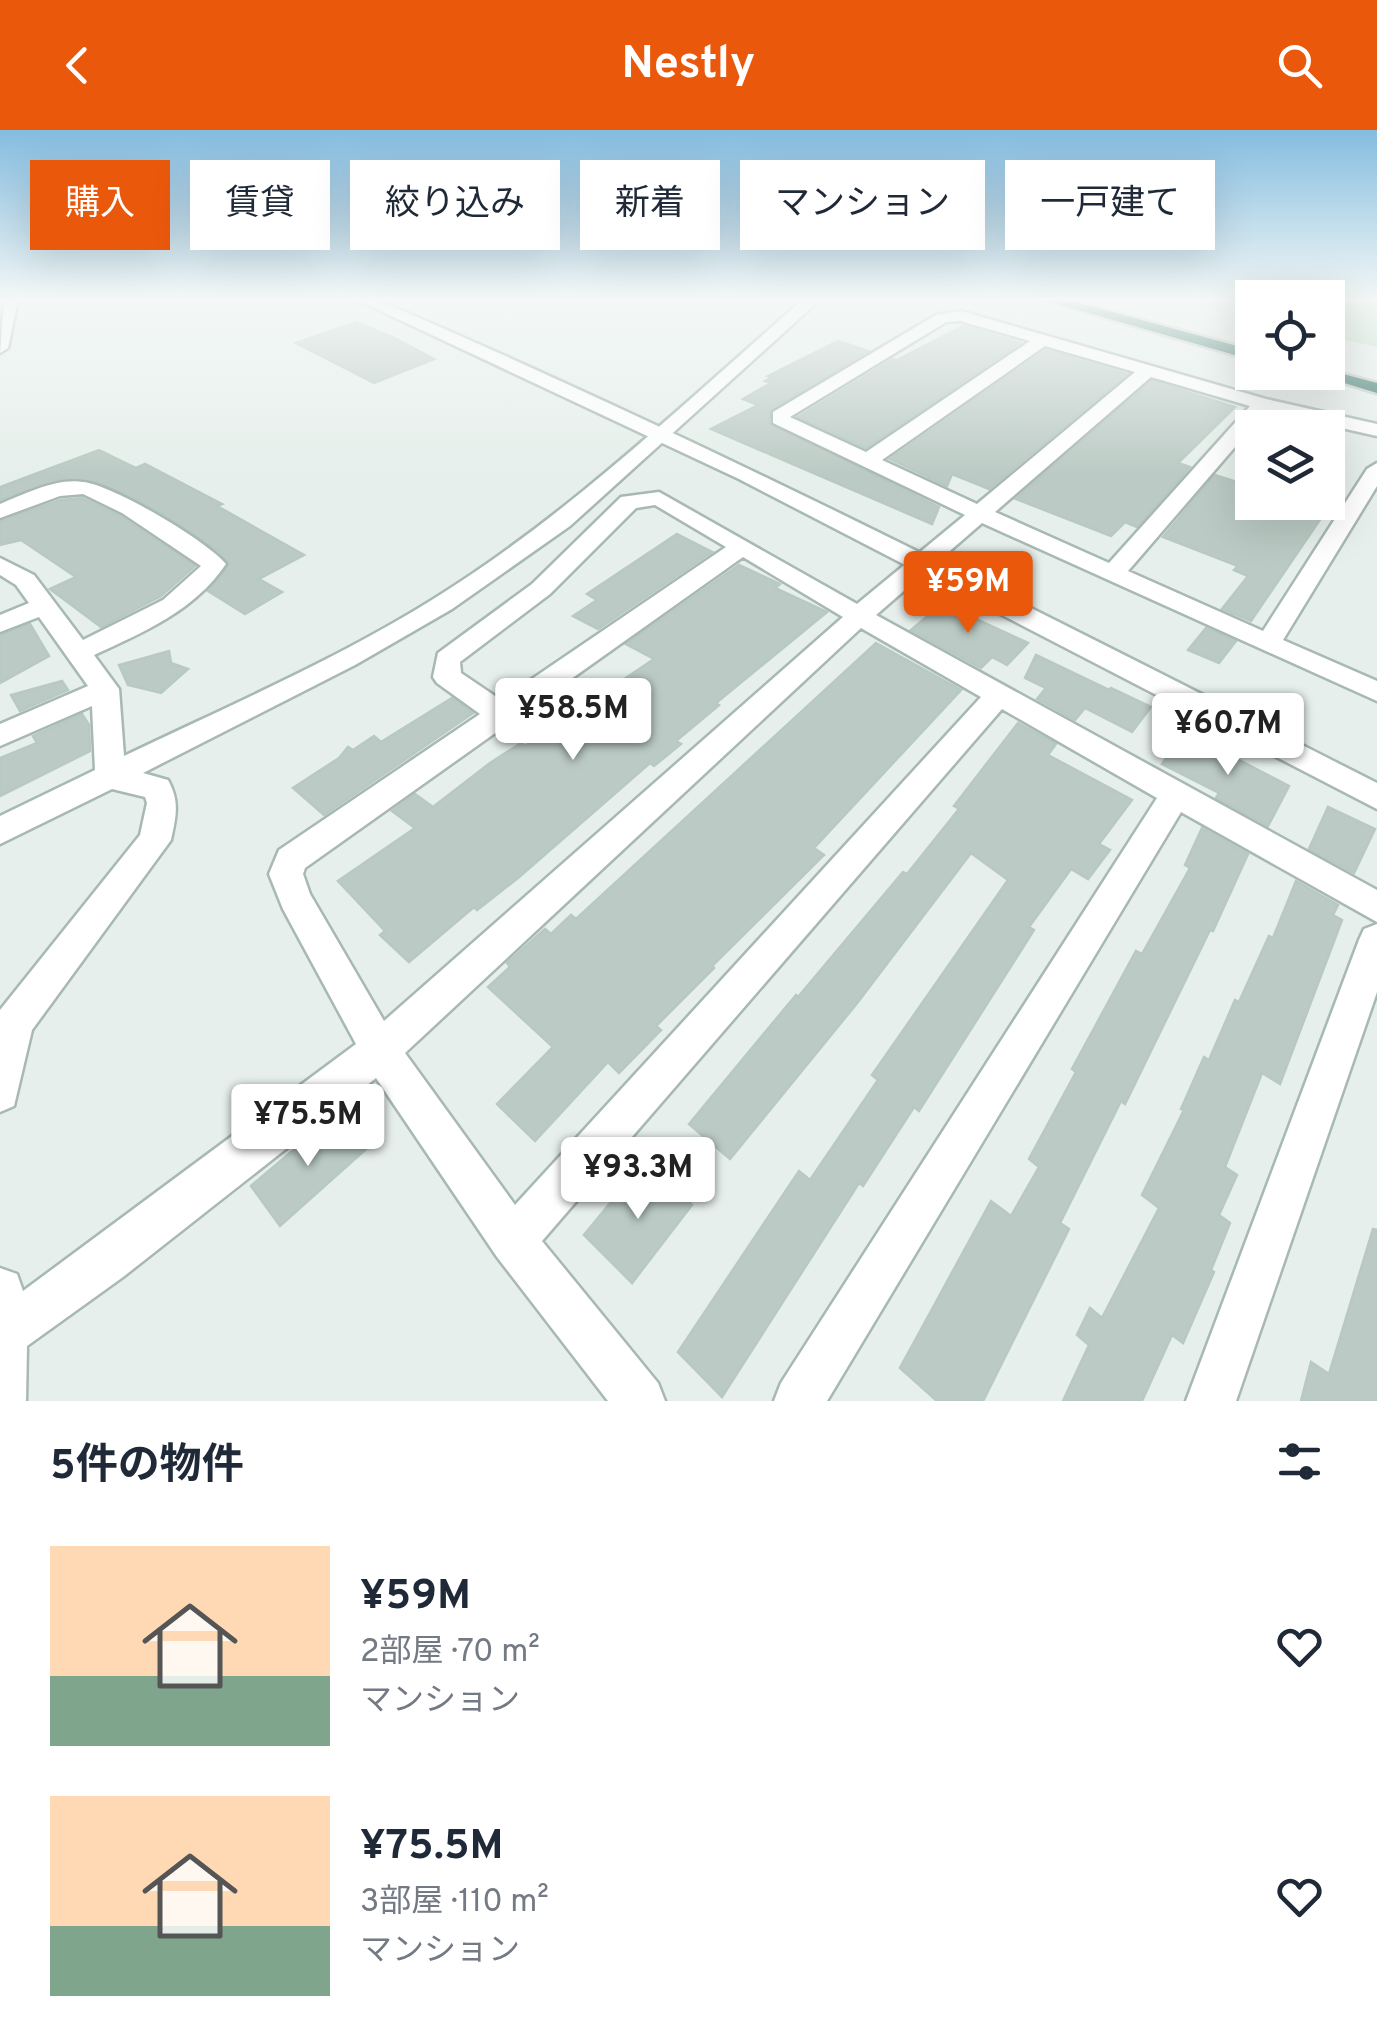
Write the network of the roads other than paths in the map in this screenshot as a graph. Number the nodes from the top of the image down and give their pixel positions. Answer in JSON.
{"nodes":[{"id":1,"x":502,"y":357,"type":"edge"},
{"id":2,"x":747,"y":357,"type":"edge"},
{"id":3,"x":878,"y":357,"type":"edge"},
{"id":4,"x":1017,"y":357,"type":"edge"},
{"id":5,"x":1106,"y":357,"type":"edge"},
{"id":6,"x":1345,"y":366,"type":"edge"},
{"id":7,"x":1149,"y":370,"type":"junction"},
{"id":8,"x":1377,"y":374,"type":"edge"},
{"id":9,"x":1345,"y":380,"type":"edge"},
{"id":10,"x":1377,"y":388,"type":"edge"},
{"id":11,"x":1262,"y":404,"type":"junction"},
{"id":12,"x":1377,"y":430,"type":"edge"},
{"id":13,"x":662,"y":432,"type":"junction"},
{"id":14,"x":868,"y":460,"type":"junction"},
{"id":15,"x":1377,"y":469,"type":"edge"},
{"id":16,"x":0,"y":511,"type":"edge"},
{"id":17,"x":980,"y":514,"type":"junction"},
{"id":18,"x":742,"y":547,"type":"junction"},
{"id":19,"x":921,"y":562,"type":"junction"},
{"id":20,"x":0,"y":565,"type":"edge"},
{"id":21,"x":1113,"y":573,"type":"junction"},
{"id":22,"x":42,"y":607,"type":"junction"},
{"id":23,"x":859,"y":616,"type":"junction"},
{"id":24,"x":0,"y":624,"type":"edge"},
{"id":25,"x":1268,"y":642,"type":"junction"},
{"id":26,"x":76,"y":652,"type":"junction"},
{"id":27,"x":104,"y":689,"type":"junction"},
{"id":28,"x":1377,"y":692,"type":"edge"},
{"id":29,"x":999,"y":694,"type":"junction"},
{"id":30,"x":503,"y":716,"type":"junction"},
{"id":31,"x":0,"y":736,"type":"edge"},
{"id":32,"x":110,"y":777,"type":"junction"},
{"id":33,"x":1176,"y":794,"type":"junction"},
{"id":34,"x":1377,"y":796,"type":"edge"},
{"id":35,"x":0,"y":830,"type":"edge"},
{"id":36,"x":1377,"y":906,"type":"edge"},
{"id":37,"x":1377,"y":940,"type":"edge"},
{"id":38,"x":380,"y":1050,"type":"junction"},
{"id":39,"x":0,"y":1092,"type":"edge"},
{"id":40,"x":512,"y":1241,"type":"junction"},
{"id":41,"x":1,"y":1320,"type":"edge"},
{"id":42,"x":1,"y":1401,"type":"edge"},
{"id":43,"x":640,"y":1401,"type":"edge"},
{"id":44,"x":799,"y":1401,"type":"edge"},
{"id":45,"x":1210,"y":1401,"type":"edge"}],
"edges":[{"from":1,"to":13,"type":"street"},
{"from":2,"to":13,"type":"street"},
{"from":3,"to":14,"type":"street"},
{"from":4,"to":14,"type":"street"},
{"from":5,"to":7,"type":"street"},
{"from":6,"to":8,"type":"highway"},
{"from":7,"to":11,"type":"street"},
{"from":7,"to":17,"type":"street"},
{"from":9,"to":10,"type":"highway"},
{"from":11,"to":12,"type":"street"},
{"from":11,"to":21,"type":"street"},
{"from":13,"to":19,"type":"street"},
{"from":13,"to":32,"type":"street"},
{"from":14,"to":17,"type":"street"},
{"from":15,"to":25,"type":"street"},
{"from":16,"to":26,"type":"street"},
{"from":17,"to":19,"type":"street"},
{"from":17,"to":21,"type":"street"},
{"from":18,"to":23,"type":"street"},
{"from":18,"to":30,"type":"street"},
{"from":18,"to":30,"type":"street"},
{"from":19,"to":23,"type":"street"},
{"from":19,"to":34,"type":"street"},
{"from":20,"to":22,"type":"street"},
{"from":21,"to":25,"type":"street"},
{"from":22,"to":24,"type":"street"},
{"from":22,"to":26,"type":"street"},
{"from":23,"to":29,"type":"street"},
{"from":23,"to":38,"type":"street"},
{"from":25,"to":28,"type":"street"},
{"from":26,"to":27,"type":"street"},
{"from":27,"to":31,"type":"street"},
{"from":27,"to":32,"type":"street"},
{"from":29,"to":33,"type":"street"},
{"from":29,"to":40,"type":"street"},
{"from":30,"to":38,"type":"street"},
{"from":32,"to":35,"type":"street"},
{"from":32,"to":39,"type":"street"},
{"from":33,"to":36,"type":"street"},
{"from":33,"to":44,"type":"street"},
{"from":37,"to":45,"type":"street"},
{"from":38,"to":40,"type":"street"},
{"from":38,"to":41,"type":"street"},
{"from":40,"to":43,"type":"street"},
{"from":41,"to":42,"type":"street"}]}
